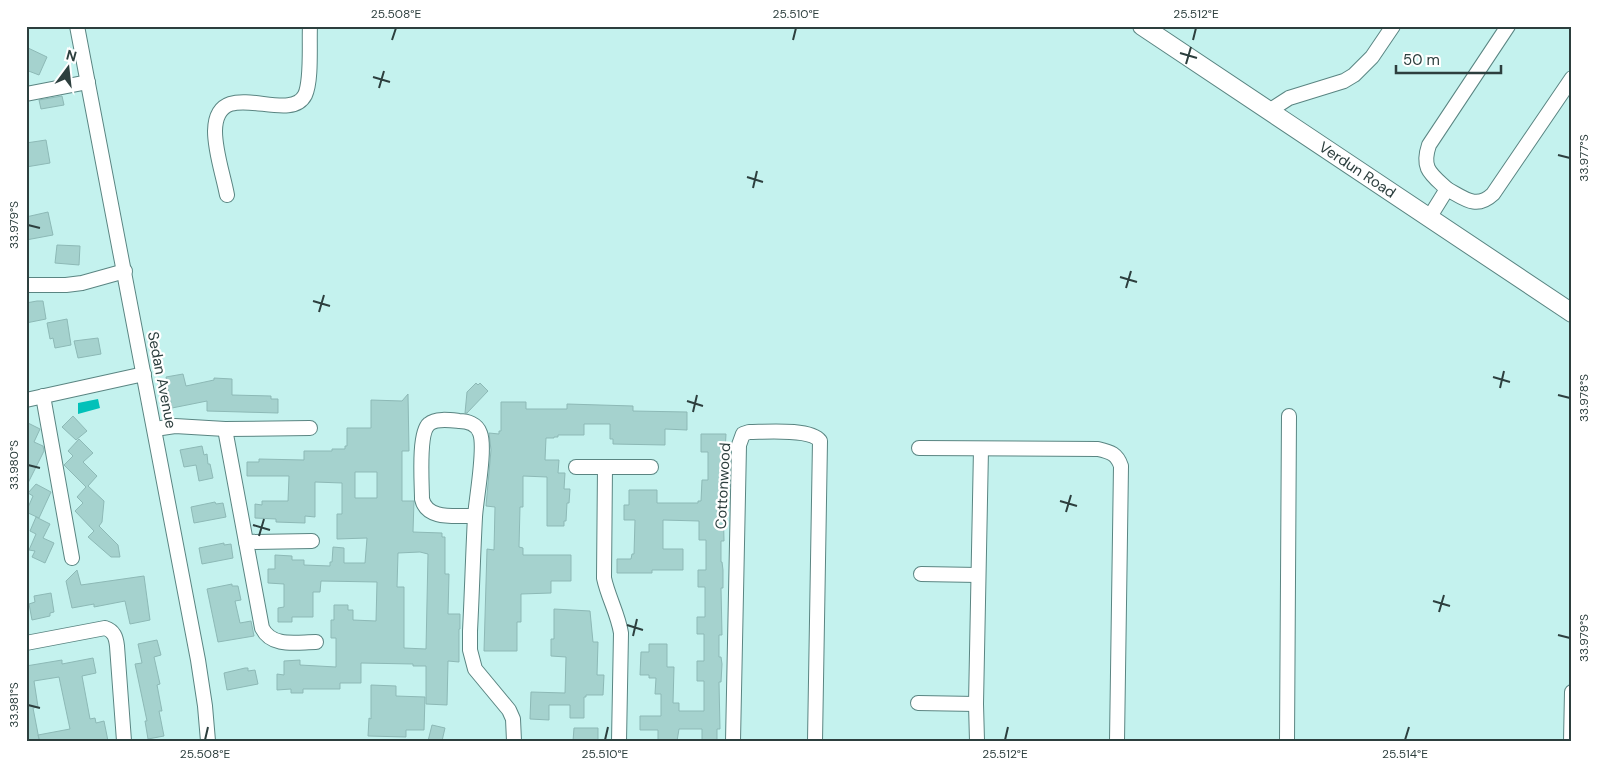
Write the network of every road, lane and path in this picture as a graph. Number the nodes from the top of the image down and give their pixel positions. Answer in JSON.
{"nodes":[{"id":1,"x":77,"y":26,"type":"edge"},
{"id":2,"x":310,"y":26,"type":"edge"},
{"id":3,"x":1142,"y":26,"type":"edge"},
{"id":4,"x":1393,"y":26,"type":"edge"},
{"id":5,"x":1508,"y":26,"type":"edge"},
{"id":6,"x":1572,"y":78,"type":"edge"},
{"id":7,"x":88,"y":82,"type":"junction"},
{"id":8,"x":26,"y":94,"type":"edge"},
{"id":9,"x":1269,"y":111,"type":"junction"},
{"id":10,"x":1447,"y":189,"type":"junction"},
{"id":11,"x":227,"y":195,"type":"dead end"},
{"id":12,"x":1428,"y":218,"type":"junction"},
{"id":13,"x":125,"y":270,"type":"junction"},
{"id":14,"x":26,"y":285,"type":"edge"},
{"id":15,"x":1570,"y":307,"type":"edge"},
{"id":16,"x":144,"y":374,"type":"junction"},
{"id":17,"x":43,"y":396,"type":"junction"},
{"id":18,"x":26,"y":400,"type":"edge"},
{"id":19,"x":1289,"y":416,"type":"dead end"},
{"id":20,"x":310,"y":428,"type":"dead end"},
{"id":21,"x":155,"y":429,"type":"junction"},
{"id":22,"x":225,"y":429,"type":"junction"},
{"id":23,"x":919,"y":448,"type":"dead end"},
{"id":24,"x":981,"y":449,"type":"junction"},
{"id":25,"x":576,"y":466,"type":"dead end"},
{"id":26,"x":605,"y":467,"type":"junction"},
{"id":27,"x":651,"y":467,"type":"dead end"},
{"id":28,"x":475,"y":516,"type":"junction"},
{"id":29,"x":312,"y":541,"type":"dead end"},
{"id":30,"x":246,"y":542,"type":"junction"},
{"id":31,"x":72,"y":558,"type":"dead end"},
{"id":32,"x":921,"y":574,"type":"dead end"},
{"id":33,"x":978,"y":575,"type":"junction"},
{"id":34,"x":316,"y":642,"type":"dead end"},
{"id":35,"x":26,"y":643,"type":"edge"},
{"id":36,"x":1572,"y":692,"type":"edge"},
{"id":37,"x":918,"y":703,"type":"dead end"},
{"id":38,"x":976,"y":704,"type":"junction"},
{"id":39,"x":124,"y":741,"type":"edge"},
{"id":40,"x":208,"y":741,"type":"edge"},
{"id":41,"x":514,"y":741,"type":"edge"},
{"id":42,"x":619,"y":741,"type":"edge"},
{"id":43,"x":733,"y":741,"type":"edge"},
{"id":44,"x":815,"y":741,"type":"edge"},
{"id":45,"x":977,"y":741,"type":"edge"},
{"id":46,"x":1117,"y":741,"type":"edge"},
{"id":47,"x":1287,"y":741,"type":"edge"},
{"id":48,"x":1571,"y":741,"type":"edge"}],
"edges":[{"from":1,"to":7,"type":"street","name":"Sedan Avenue"},
{"from":2,"to":11,"type":"street"},
{"from":3,"to":9,"type":"street","name":"Verdun Road"},
{"from":4,"to":9,"type":"street"},
{"from":5,"to":10,"type":"street"},
{"from":6,"to":10,"type":"street"},
{"from":7,"to":8,"type":"street"},
{"from":7,"to":13,"type":"street","name":"Sedan Avenue"},
{"from":9,"to":12,"type":"street","name":"Verdun Road"},
{"from":10,"to":12,"type":"street"},
{"from":12,"to":15,"type":"street","name":"Verdun Road"},
{"from":13,"to":14,"type":"street"},
{"from":13,"to":16,"type":"street","name":"Sedan Avenue"},
{"from":16,"to":17,"type":"street"},
{"from":16,"to":21,"type":"street","name":"Sedan Avenue"},
{"from":17,"to":18,"type":"street"},
{"from":17,"to":31,"type":"street"},
{"from":19,"to":47,"type":"street"},
{"from":20,"to":22,"type":"street"},
{"from":21,"to":22,"type":"street"},
{"from":21,"to":40,"type":"street","name":"Sedan Avenue"},
{"from":22,"to":30,"type":"street"},
{"from":23,"to":24,"type":"street"},
{"from":24,"to":33,"type":"street"},
{"from":24,"to":46,"type":"street"},
{"from":25,"to":26,"type":"street"},
{"from":26,"to":27,"type":"street"},
{"from":26,"to":42,"type":"street"},
{"from":28,"to":28,"type":"street"},
{"from":28,"to":41,"type":"street"},
{"from":29,"to":30,"type":"street"},
{"from":30,"to":34,"type":"street"},
{"from":32,"to":33,"type":"street"},
{"from":33,"to":38,"type":"street"},
{"from":35,"to":39,"type":"street"},
{"from":36,"to":48,"type":"street"},
{"from":37,"to":38,"type":"street"},
{"from":38,"to":45,"type":"street"},
{"from":43,"to":44,"type":"street","name":"Cottonwood"}]}
